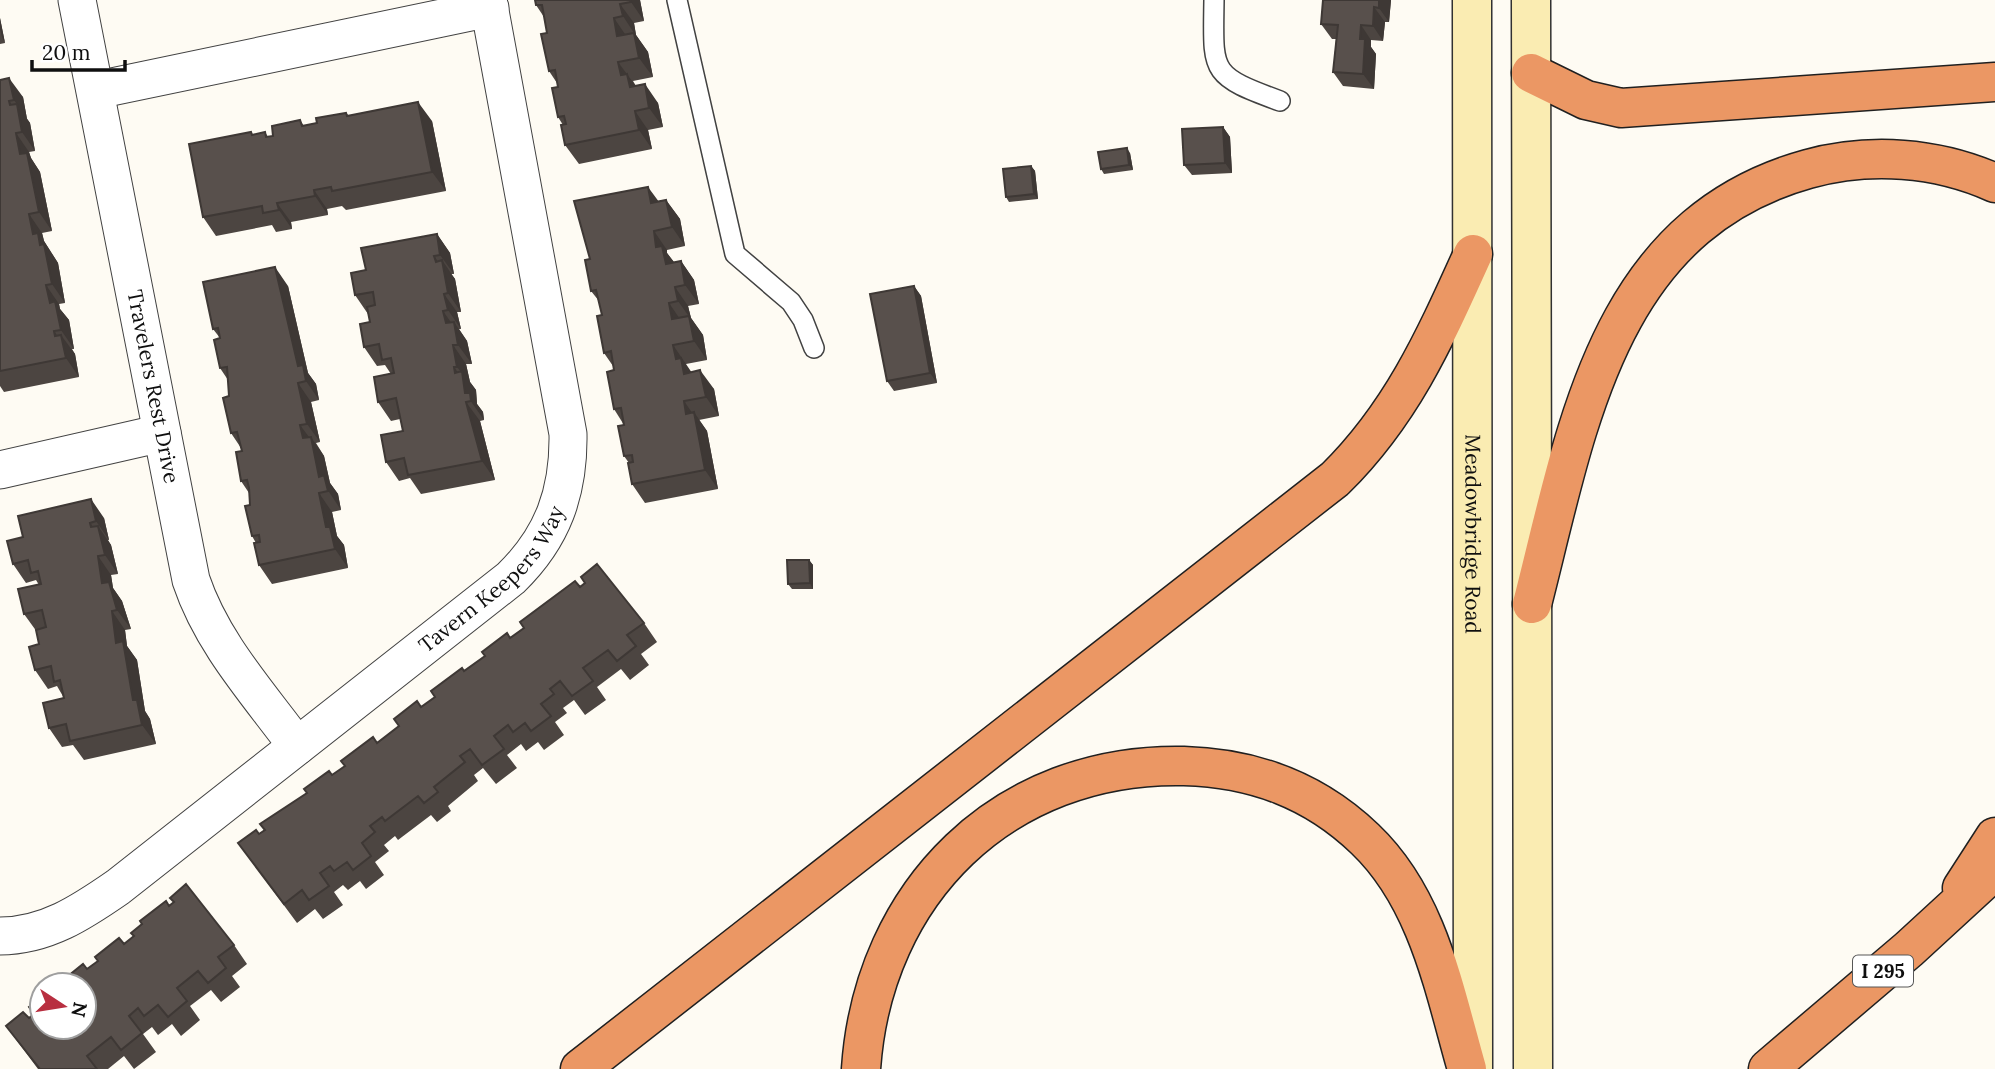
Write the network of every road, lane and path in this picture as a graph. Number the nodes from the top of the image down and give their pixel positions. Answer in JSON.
{"nodes":[{"id":1,"x":77,"y":0,"type":"edge"},
{"id":2,"x":677,"y":0,"type":"edge"},
{"id":3,"x":1214,"y":0,"type":"edge"},
{"id":4,"x":1472,"y":0,"type":"edge"},
{"id":5,"x":1531,"y":0,"type":"edge"},
{"id":6,"x":489,"y":4,"type":"edge"},
{"id":7,"x":1531,"y":73,"type":"junction"},
{"id":8,"x":1995,"y":82,"type":"edge"},
{"id":9,"x":97,"y":90,"type":"junction"},
{"id":10,"x":1280,"y":101,"type":"dead end"},
{"id":11,"x":1995,"y":183,"type":"edge"},
{"id":12,"x":1473,"y":254,"type":"junction"},
{"id":13,"x":814,"y":348,"type":"dead end"},
{"id":14,"x":162,"y":433,"type":"junction"},
{"id":15,"x":0,"y":470,"type":"edge"},
{"id":16,"x":1532,"y":604,"type":"junction"},
{"id":17,"x":297,"y":746,"type":"junction"},
{"id":18,"x":1995,"y":837,"type":"edge"},
{"id":19,"x":1995,"y":870,"type":"edge"},
{"id":20,"x":1943,"y":918,"type":"junction"},
{"id":21,"x":0,"y":936,"type":"edge"},
{"id":22,"x":1532,"y":1058,"type":"edge"},
{"id":23,"x":580,"y":1069,"type":"edge"},
{"id":24,"x":861,"y":1069,"type":"edge"},
{"id":25,"x":1467,"y":1069,"type":"edge"},
{"id":26,"x":1473,"y":1069,"type":"edge"},
{"id":27,"x":1768,"y":1069,"type":"edge"}],
"edges":[{"from":1,"to":9,"type":"street","name":"Travelers Rest Drive"},
{"from":2,"to":13,"type":"lane"},
{"from":3,"to":10,"type":"lane"},
{"from":4,"to":12,"type":"main road","name":"Meadowbridge Road"},
{"from":5,"to":7,"type":"main road"},
{"from":6,"to":9,"type":"street"},
{"from":6,"to":17,"type":"street","name":"Tavern Keepers Way"},
{"from":7,"to":8,"type":"highway"},
{"from":7,"to":16,"type":"main road"},
{"from":9,"to":14,"type":"street","name":"Travelers Rest Drive"},
{"from":11,"to":16,"type":"highway"},
{"from":12,"to":23,"type":"highway"},
{"from":12,"to":26,"type":"main road","name":"Meadowbridge Road"},
{"from":14,"to":15,"type":"street"},
{"from":14,"to":17,"type":"street","name":"Travelers Rest Drive"},
{"from":16,"to":22,"type":"main road"},
{"from":17,"to":21,"type":"street","name":"Tavern Keepers Way"},
{"from":18,"to":20,"type":"highway"},
{"from":19,"to":20,"type":"highway","number":"I 295"},
{"from":20,"to":27,"type":"highway","number":"I 295"},
{"from":24,"to":25,"type":"highway"}]}
